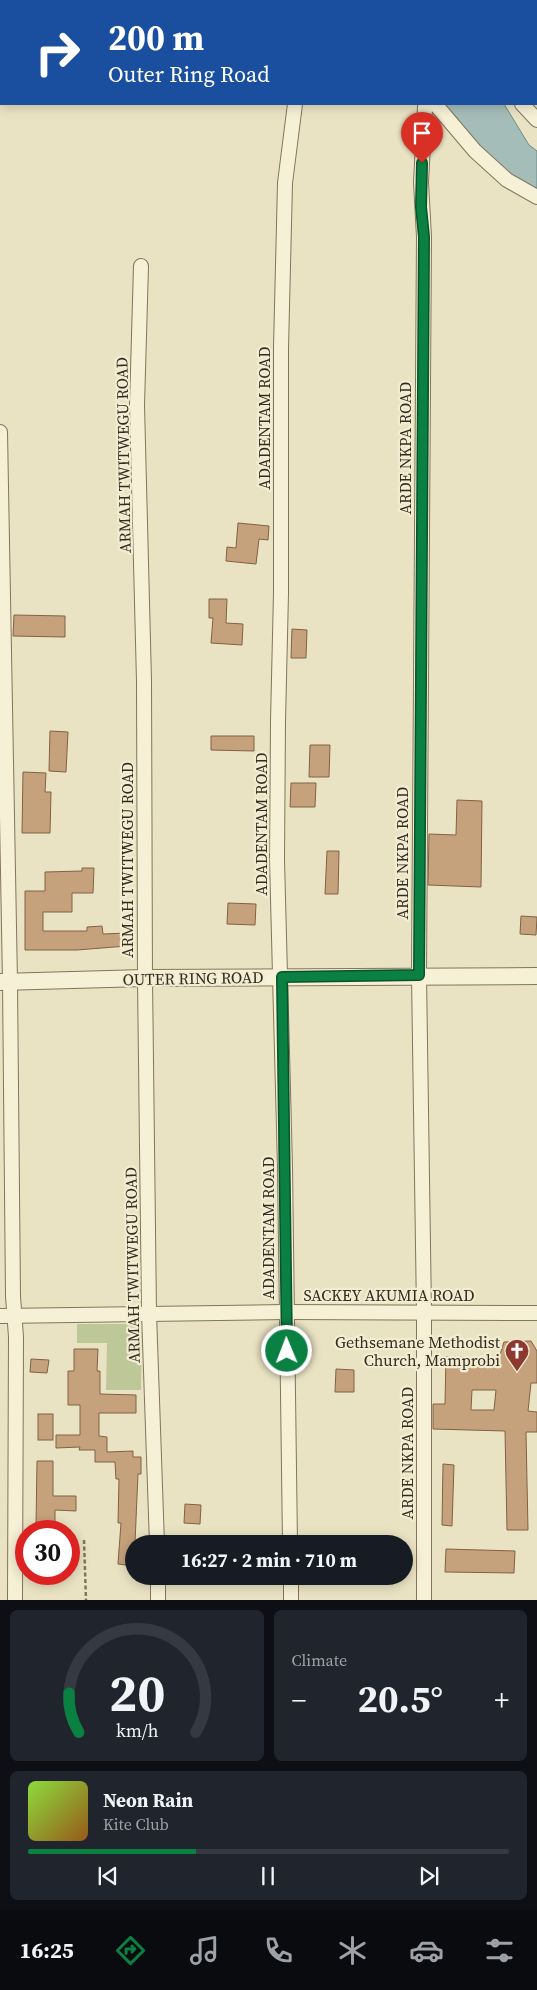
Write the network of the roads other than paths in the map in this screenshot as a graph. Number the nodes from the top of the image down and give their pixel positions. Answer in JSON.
{"nodes":[{"id":1,"x":295,"y":105,"type":"edge"},
{"id":2,"x":429,"y":105,"type":"edge"},
{"id":3,"x":436,"y":105,"type":"edge"},
{"id":4,"x":523,"y":105,"type":"edge"},
{"id":5,"x":537,"y":120,"type":"edge"},
{"id":6,"x":537,"y":197,"type":"edge"},
{"id":7,"x":141,"y":266,"type":"dead end"},
{"id":8,"x":0,"y":432,"type":"edge"},
{"id":9,"x":419,"y":975,"type":"junction"},
{"id":10,"x":537,"y":976,"type":"edge"},
{"id":11,"x":282,"y":977,"type":"junction"},
{"id":12,"x":145,"y":978,"type":"junction"},
{"id":13,"x":5,"y":982,"type":"edge"},
{"id":14,"x":286,"y":1312,"type":"junction"},
{"id":15,"x":149,"y":1313,"type":"junction"},
{"id":16,"x":424,"y":1313,"type":"junction"},
{"id":17,"x":537,"y":1313,"type":"edge"},
{"id":18,"x":0,"y":1316,"type":"edge"},
{"id":19,"x":16,"y":1316,"type":"junction"},
{"id":20,"x":157,"y":1535,"type":"edge"},
{"id":21,"x":290,"y":1535,"type":"edge"},
{"id":22,"x":158,"y":1585,"type":"edge"},
{"id":23,"x":291,"y":1585,"type":"edge"},
{"id":24,"x":15,"y":1600,"type":"edge"},
{"id":25,"x":158,"y":1600,"type":"edge"},
{"id":26,"x":291,"y":1600,"type":"edge"},
{"id":27,"x":424,"y":1600,"type":"edge"}],
"edges":[{"from":1,"to":11,"type":"street","name":"ADADENTAM ROAD"},
{"from":2,"to":9,"type":"street","name":"ARDE NKPA ROAD"},
{"from":3,"to":6,"type":"street","name":"ARDE NKPA ROAD"},
{"from":4,"to":5,"type":"street"},
{"from":7,"to":12,"type":"street","name":"ARMAH TWITWEGU ROAD"},
{"from":8,"to":13,"type":"street"},
{"from":9,"to":10,"type":"street","name":"OUTER RING ROAD"},
{"from":9,"to":11,"type":"street","name":"OUTER RING ROAD"},
{"from":9,"to":16,"type":"street","name":"ARDE NKPA ROAD"},
{"from":11,"to":12,"type":"street","name":"OUTER RING ROAD"},
{"from":11,"to":14,"type":"street","name":"ADADENTAM ROAD"},
{"from":12,"to":13,"type":"street","name":"OUTER RING ROAD"},
{"from":12,"to":15,"type":"street","name":"ARMAH TWITWEGU ROAD"},
{"from":13,"to":19,"type":"street"},
{"from":14,"to":15,"type":"street","name":"SACKEY AKUMIA ROAD"},
{"from":14,"to":16,"type":"street","name":"SACKEY AKUMIA ROAD"},
{"from":14,"to":21,"type":"street","name":"ADADENTAM ROAD"},
{"from":15,"to":19,"type":"street","name":"SACKEY AKUMIA ROAD"},
{"from":15,"to":20,"type":"street","name":"ARMAH TWITWEGU ROAD"},
{"from":16,"to":17,"type":"street","name":"SACKEY AKUMIA ROAD"},
{"from":16,"to":27,"type":"street","name":"ARDE NKPA ROAD"},
{"from":18,"to":19,"type":"street","name":"SACKEY AKUMIA ROAD"},
{"from":19,"to":24,"type":"street"},
{"from":22,"to":25,"type":"street"},
{"from":23,"to":26,"type":"street"}]}
